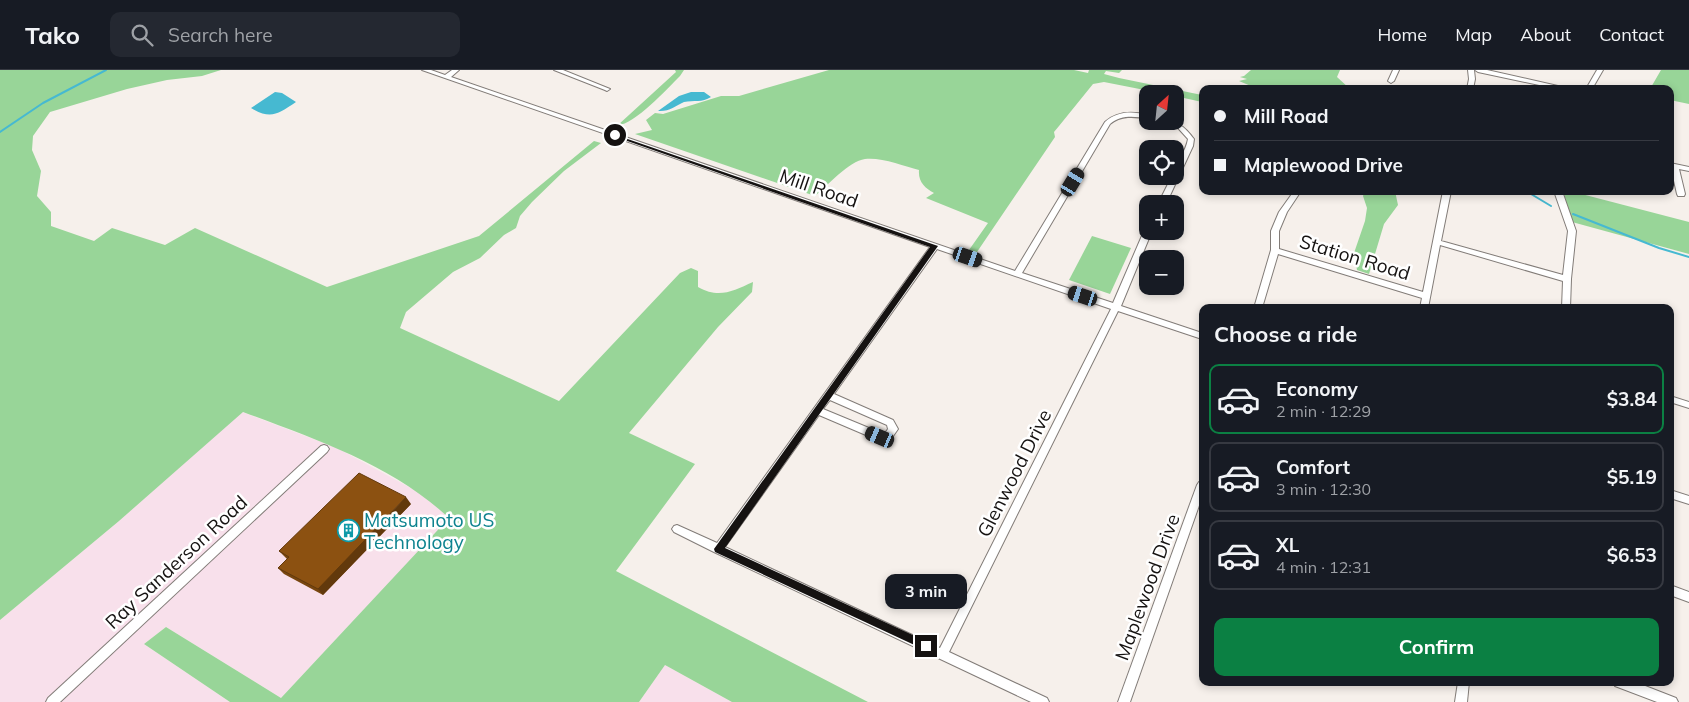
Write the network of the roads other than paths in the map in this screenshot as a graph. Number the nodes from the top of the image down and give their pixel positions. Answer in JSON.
{"nodes":[{"id":1,"x":425,"y":70,"type":"edge"},
{"id":2,"x":456,"y":70,"type":"edge"},
{"id":3,"x":557,"y":70,"type":"edge"},
{"id":4,"x":1396,"y":70,"type":"edge"},
{"id":5,"x":1471,"y":70,"type":"edge"},
{"id":6,"x":1478,"y":70,"type":"edge"},
{"id":7,"x":1600,"y":70,"type":"edge"},
{"id":8,"x":439,"y":72,"type":"edge"},
{"id":9,"x":446,"y":77,"type":"junction"},
{"id":10,"x":1391,"y":82,"type":"dead end"},
{"id":11,"x":1471,"y":85,"type":"edge"},
{"id":12,"x":1549,"y":85,"type":"edge"},
{"id":13,"x":1591,"y":85,"type":"edge"},
{"id":14,"x":607,"y":89,"type":"dead end"},
{"id":15,"x":1139,"y":116,"type":"edge"},
{"id":16,"x":1183,"y":130,"type":"edge"},
{"id":17,"x":1674,"y":165,"type":"edge"},
{"id":18,"x":1689,"y":169,"type":"edge"},
{"id":19,"x":1674,"y":171,"type":"edge"},
{"id":20,"x":1681,"y":194,"type":"dead end"},
{"id":21,"x":1166,"y":195,"type":"edge"},
{"id":22,"x":1295,"y":195,"type":"edge"},
{"id":23,"x":1446,"y":195,"type":"edge"},
{"id":24,"x":1559,"y":195,"type":"edge"},
{"id":25,"x":1144,"y":240,"type":"edge"},
{"id":26,"x":1438,"y":242,"type":"junction"},
{"id":27,"x":935,"y":246,"type":"junction"},
{"id":28,"x":1275,"y":250,"type":"junction"},
{"id":29,"x":1017,"y":274,"type":"junction"},
{"id":30,"x":1567,"y":279,"type":"junction"},
{"id":31,"x":1426,"y":296,"type":"junction"},
{"id":32,"x":1259,"y":304,"type":"edge"},
{"id":33,"x":1425,"y":304,"type":"edge"},
{"id":34,"x":1566,"y":304,"type":"edge"},
{"id":35,"x":1116,"y":307,"type":"junction"},
{"id":36,"x":1199,"y":335,"type":"edge"},
{"id":37,"x":827,"y":395,"type":"junction"},
{"id":38,"x":1674,"y":400,"type":"edge"},
{"id":39,"x":1689,"y":405,"type":"edge"},
{"id":40,"x":817,"y":410,"type":"junction"},
{"id":41,"x":324,"y":449,"type":"dead end"},
{"id":42,"x":1199,"y":493,"type":"edge"},
{"id":43,"x":1674,"y":495,"type":"edge"},
{"id":44,"x":1689,"y":500,"type":"edge"},
{"id":45,"x":677,"y":529,"type":"dead end"},
{"id":46,"x":718,"y":549,"type":"junction"},
{"id":47,"x":1674,"y":591,"type":"edge"},
{"id":48,"x":1689,"y":597,"type":"edge"},
{"id":49,"x":944,"y":654,"type":"junction"},
{"id":50,"x":1463,"y":686,"type":"edge"},
{"id":51,"x":1630,"y":686,"type":"edge"},
{"id":52,"x":52,"y":702,"type":"edge"},
{"id":53,"x":1043,"y":702,"type":"edge"},
{"id":54,"x":1124,"y":702,"type":"edge"},
{"id":55,"x":1461,"y":702,"type":"edge"},
{"id":56,"x":1672,"y":702,"type":"edge"}],
"edges":[{"from":1,"to":8,"type":"street","name":"Mill Road"},
{"from":2,"to":9,"type":"street"},
{"from":3,"to":14,"type":"street"},
{"from":4,"to":10,"type":"street"},
{"from":5,"to":11,"type":"street"},
{"from":6,"to":12,"type":"street"},
{"from":7,"to":13,"type":"street"},
{"from":8,"to":9,"type":"street","name":"Mill Road"},
{"from":9,"to":27,"type":"street","name":"Mill Road"},
{"from":15,"to":29,"type":"street"},
{"from":16,"to":21,"type":"street"},
{"from":17,"to":18,"type":"street"},
{"from":19,"to":20,"type":"street"},
{"from":22,"to":28,"type":"street"},
{"from":23,"to":26,"type":"street"},
{"from":24,"to":30,"type":"street"},
{"from":25,"to":35,"type":"street","name":"Glenwood Drive"},
{"from":26,"to":30,"type":"street"},
{"from":26,"to":31,"type":"street"},
{"from":27,"to":29,"type":"street","name":"Mill Road"},
{"from":27,"to":37,"type":"street"},
{"from":28,"to":31,"type":"street","name":"Station Road"},
{"from":28,"to":32,"type":"street"},
{"from":29,"to":35,"type":"street","name":"Mill Road"},
{"from":30,"to":34,"type":"street"},
{"from":31,"to":33,"type":"street"},
{"from":35,"to":36,"type":"street","name":"Mill Road"},
{"from":35,"to":49,"type":"street","name":"Glenwood Drive"},
{"from":37,"to":40,"type":"street"},
{"from":37,"to":40,"type":"street"},
{"from":38,"to":39,"type":"street"},
{"from":40,"to":46,"type":"street"},
{"from":41,"to":52,"type":"street","name":"Ray Sanderson Road"},
{"from":42,"to":54,"type":"street","name":"Maplewood Drive"},
{"from":43,"to":44,"type":"street"},
{"from":45,"to":46,"type":"street"},
{"from":46,"to":49,"type":"street"},
{"from":47,"to":48,"type":"street"},
{"from":49,"to":53,"type":"street"},
{"from":50,"to":55,"type":"street"},
{"from":51,"to":56,"type":"street"}]}
